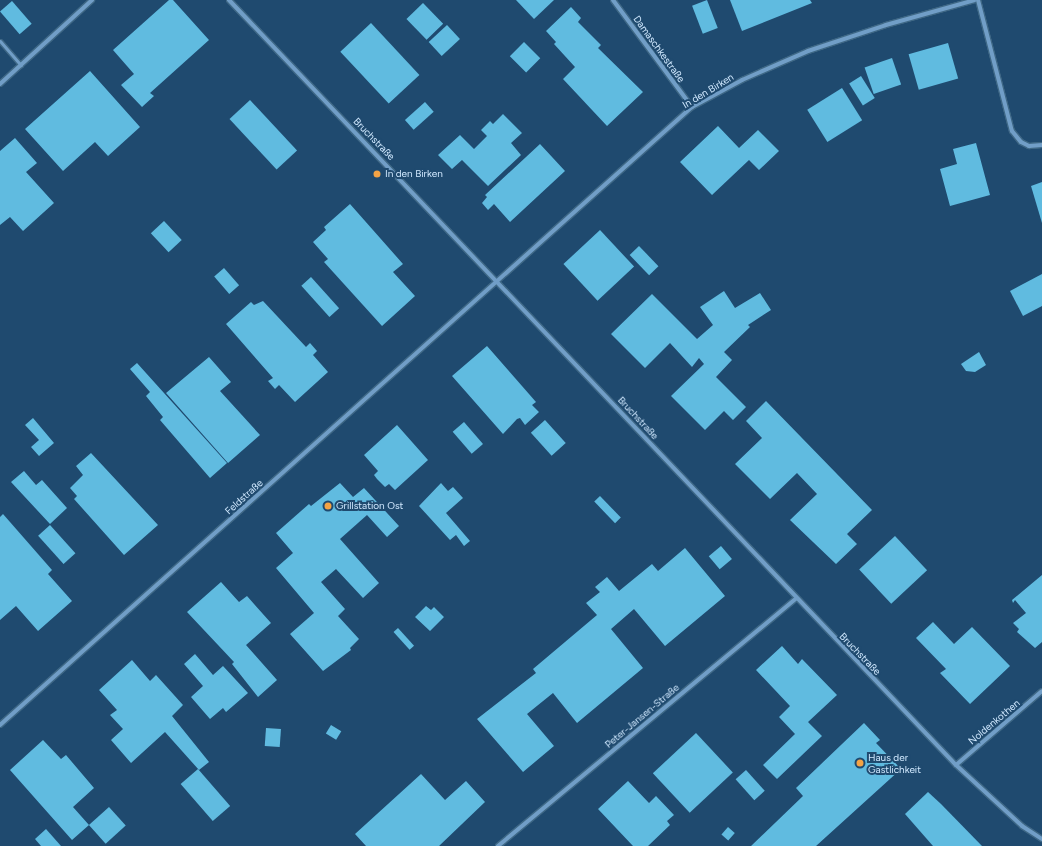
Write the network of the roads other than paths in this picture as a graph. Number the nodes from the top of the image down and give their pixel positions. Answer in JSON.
{"nodes":[{"id":1,"x":92,"y":0,"type":"edge"},
{"id":2,"x":229,"y":0,"type":"edge"},
{"id":3,"x":613,"y":0,"type":"edge"},
{"id":4,"x":977,"y":0,"type":"edge"},
{"id":5,"x":0,"y":41,"type":"edge"},
{"id":6,"x":21,"y":64,"type":"junction"},
{"id":7,"x":0,"y":84,"type":"edge"},
{"id":8,"x":692,"y":107,"type":"junction"},
{"id":9,"x":1042,"y":145,"type":"edge"},
{"id":10,"x":499,"y":282,"type":"junction"},
{"id":11,"x":796,"y":599,"type":"junction"},
{"id":12,"x":1042,"y":690,"type":"edge"},
{"id":13,"x":0,"y":725,"type":"edge"},
{"id":14,"x":956,"y":765,"type":"junction"},
{"id":15,"x":1042,"y":839,"type":"edge"},
{"id":16,"x":498,"y":846,"type":"edge"}],
"edges":[{"from":1,"to":6,"type":"street"},
{"from":2,"to":10,"type":"street","name":"Bruchstraße"},
{"from":3,"to":8,"type":"street","name":"Damaschkestraße"},
{"from":4,"to":8,"type":"street","name":"In den Birken"},
{"from":4,"to":9,"type":"street","name":"In den Birken"},
{"from":5,"to":6,"type":"lane"},
{"from":6,"to":7,"type":"street"},
{"from":8,"to":10,"type":"street","name":"In den Birken"},
{"from":10,"to":11,"type":"street","name":"Bruchstraße"},
{"from":10,"to":13,"type":"street","name":"Feldstraße"},
{"from":11,"to":14,"type":"street","name":"Bruchstraße"},
{"from":11,"to":16,"type":"street","name":"Peter-Jansen-Straße"},
{"from":12,"to":14,"type":"street","name":"Noldenkothen"},
{"from":14,"to":15,"type":"street","name":"Bruchstraße"}]}
